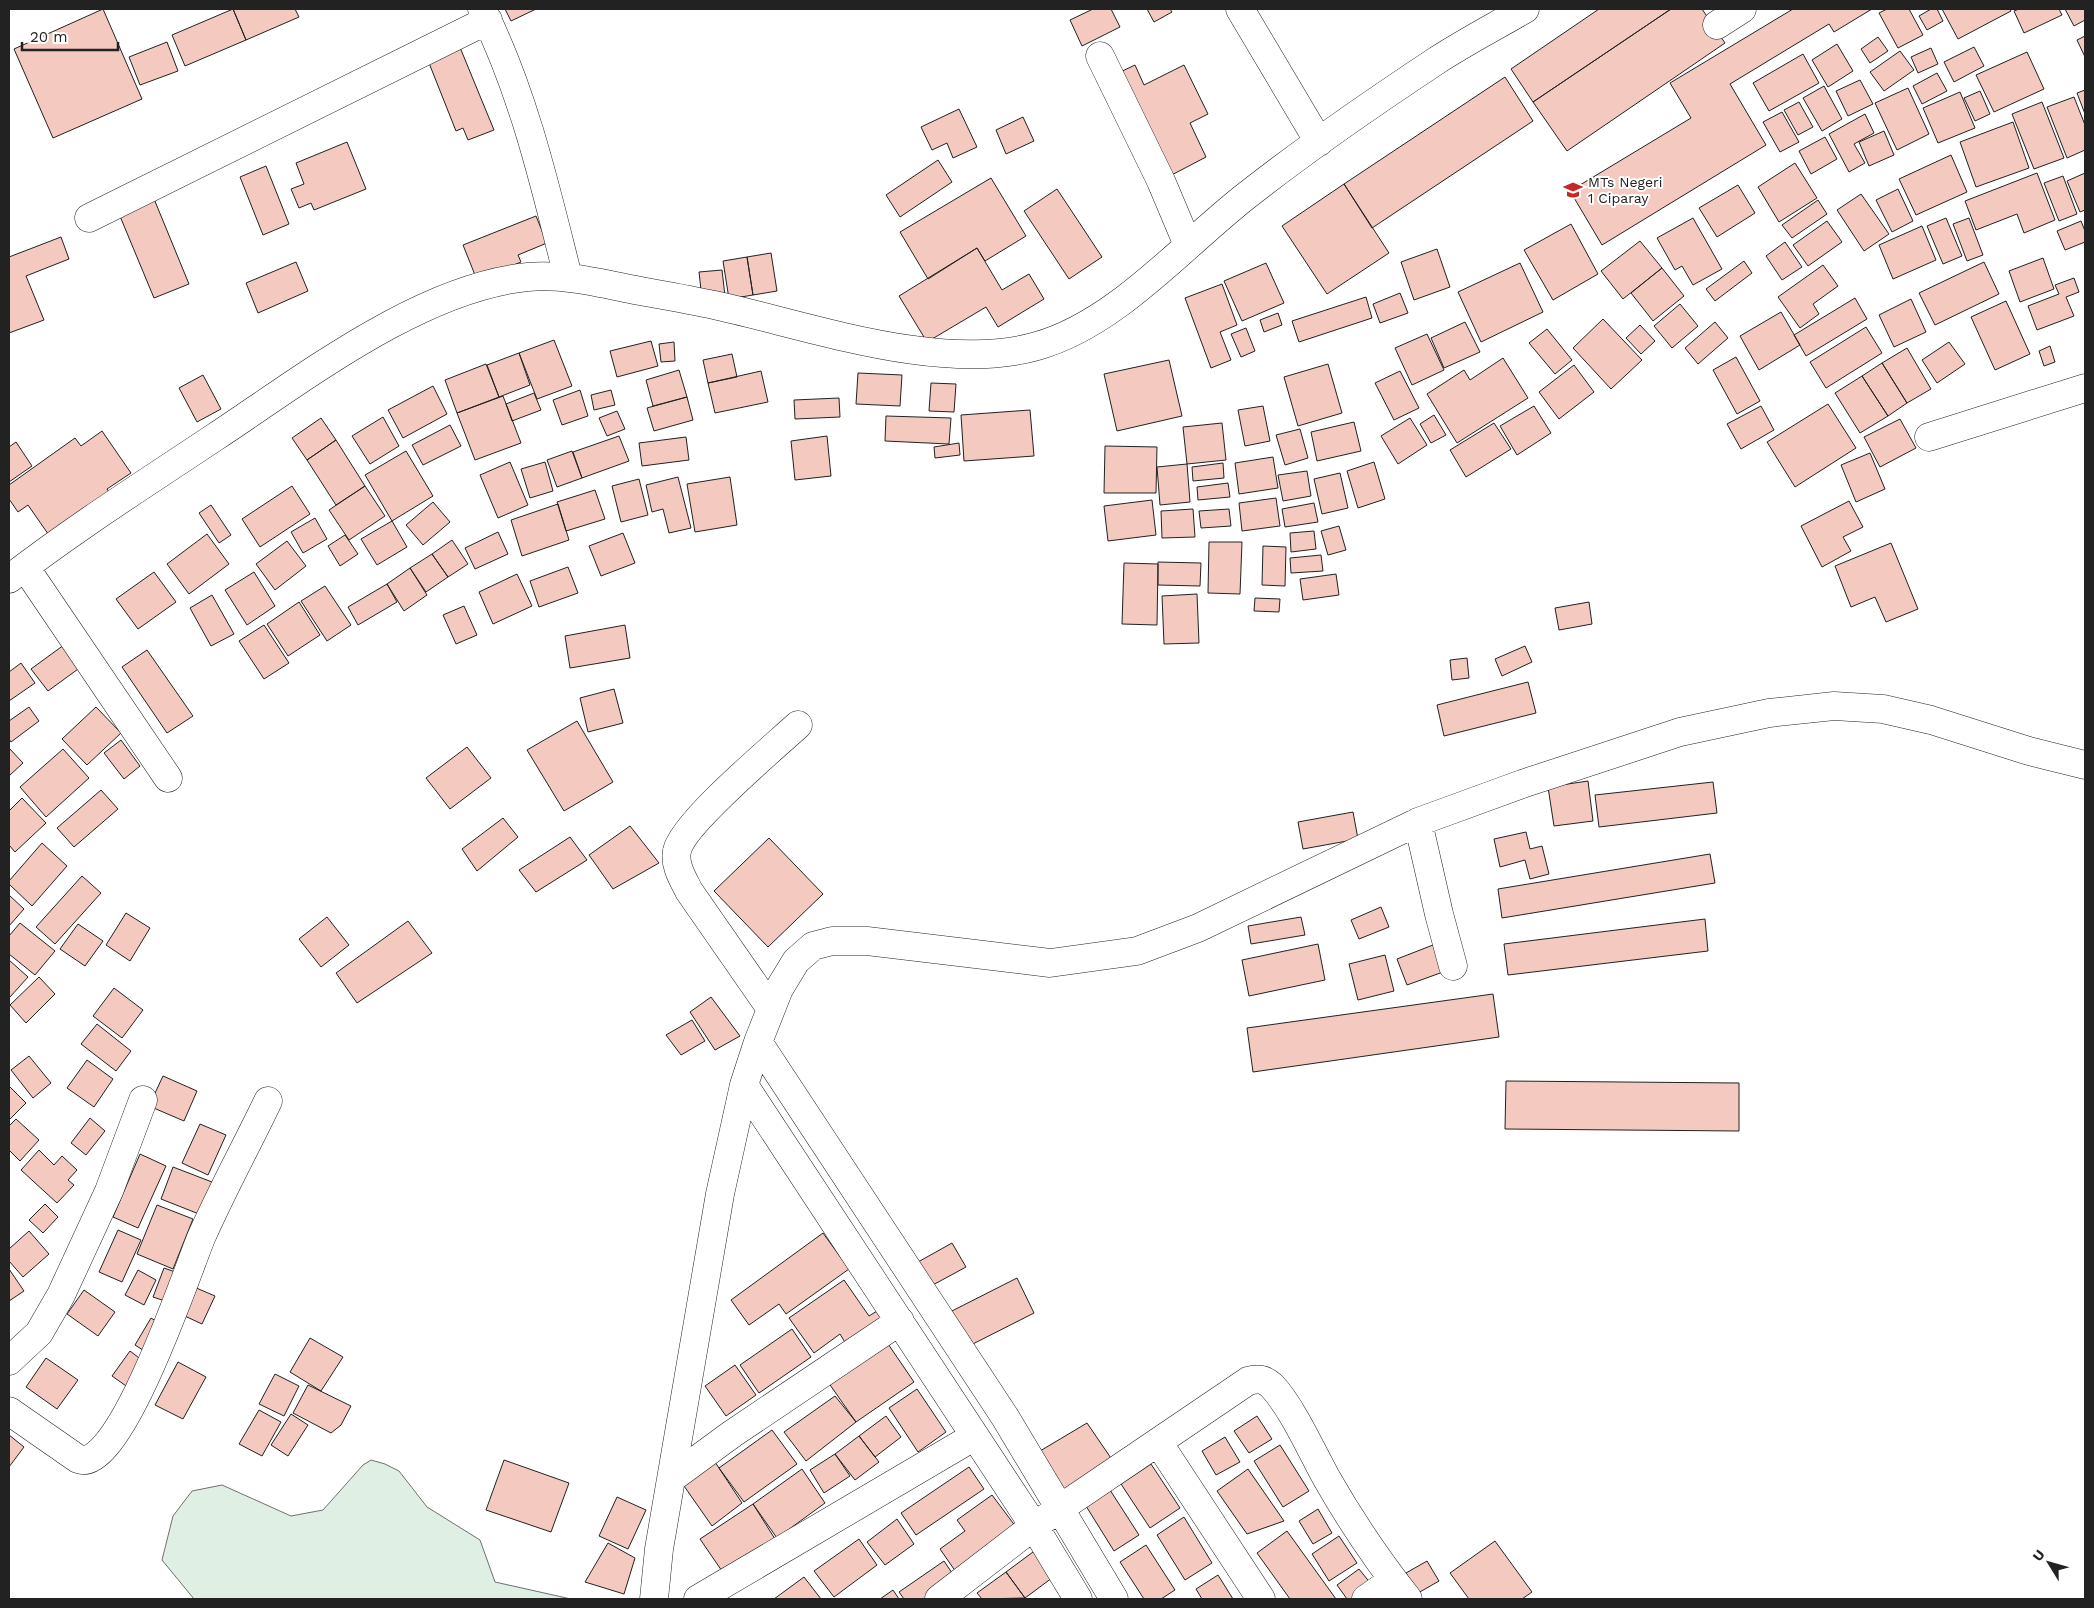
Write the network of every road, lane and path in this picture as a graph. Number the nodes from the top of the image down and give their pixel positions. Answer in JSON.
{"nodes":[{"id":1,"x":1240,"y":9,"type":"edge"},
{"id":2,"x":1525,"y":9,"type":"edge"},
{"id":3,"x":1742,"y":9,"type":"edge"},
{"id":4,"x":485,"y":15,"type":"edge"},
{"id":5,"x":1717,"y":26,"type":"dead end"},
{"id":6,"x":1100,"y":56,"type":"dead end"},
{"id":7,"x":1319,"y":142,"type":"junction"},
{"id":8,"x":89,"y":218,"type":"dead end"},
{"id":9,"x":1188,"y":245,"type":"junction"},
{"id":10,"x":568,"y":277,"type":"junction"},
{"id":11,"x":2085,"y":388,"type":"edge"},
{"id":12,"x":1929,"y":437,"type":"dead end"},
{"id":13,"x":17,"y":573,"type":"edge"},
{"id":14,"x":798,"y":725,"type":"dead end"},
{"id":15,"x":2085,"y":765,"type":"edge"},
{"id":16,"x":168,"y":778,"type":"dead end"},
{"id":17,"x":1418,"y":822,"type":"junction"},
{"id":18,"x":1453,"y":966,"type":"dead end"},
{"id":19,"x":771,"y":1009,"type":"junction"},
{"id":20,"x":758,"y":1042,"type":"junction"},
{"id":21,"x":744,"y":1085,"type":"junction"},
{"id":22,"x":143,"y":1100,"type":"dead end"},
{"id":23,"x":268,"y":1101,"type":"dead end"},
{"id":24,"x":900,"y":1321,"type":"junction"},
{"id":25,"x":9,"y":1361,"type":"edge"},
{"id":26,"x":9,"y":1411,"type":"edge"},
{"id":27,"x":975,"y":1436,"type":"junction"},
{"id":28,"x":1158,"y":1442,"type":"junction"},
{"id":29,"x":672,"y":1478,"type":"junction"},
{"id":30,"x":1060,"y":1508,"type":"junction"},
{"id":31,"x":1034,"y":1526,"type":"junction"},
{"id":32,"x":1400,"y":1590,"type":"edge"},
{"id":33,"x":654,"y":1599,"type":"edge"},
{"id":34,"x":698,"y":1599,"type":"edge"},
{"id":35,"x":939,"y":1599,"type":"edge"},
{"id":36,"x":1078,"y":1599,"type":"edge"},
{"id":37,"x":1114,"y":1599,"type":"edge"},
{"id":38,"x":1261,"y":1599,"type":"edge"},
{"id":39,"x":1366,"y":1599,"type":"edge"}],
"edges":[{"from":1,"to":7,"type":"street"},
{"from":2,"to":7,"type":"street"},
{"from":3,"to":5,"type":"street"},
{"from":4,"to":8,"type":"street"},
{"from":4,"to":10,"type":"street"},
{"from":6,"to":9,"type":"street"},
{"from":7,"to":9,"type":"street"},
{"from":9,"to":10,"type":"street"},
{"from":10,"to":13,"type":"street"},
{"from":11,"to":12,"type":"street"},
{"from":13,"to":16,"type":"street"},
{"from":14,"to":19,"type":"street"},
{"from":15,"to":17,"type":"street"},
{"from":17,"to":18,"type":"street"},
{"from":17,"to":19,"type":"street"},
{"from":19,"to":20,"type":"street"},
{"from":20,"to":21,"type":"street"},
{"from":20,"to":30,"type":"street"},
{"from":21,"to":24,"type":"street"},
{"from":21,"to":29,"type":"street"},
{"from":22,"to":25,"type":"street"},
{"from":23,"to":26,"type":"street"},
{"from":24,"to":27,"type":"street"},
{"from":24,"to":29,"type":"street"},
{"from":27,"to":31,"type":"street"},
{"from":27,"to":34,"type":"street"},
{"from":28,"to":30,"type":"street"},
{"from":28,"to":32,"type":"street"},
{"from":28,"to":38,"type":"street"},
{"from":29,"to":33,"type":"street"},
{"from":30,"to":31,"type":"street"},
{"from":30,"to":37,"type":"street"},
{"from":31,"to":35,"type":"street"},
{"from":31,"to":36,"type":"street"},
{"from":32,"to":39,"type":"street"}]}
